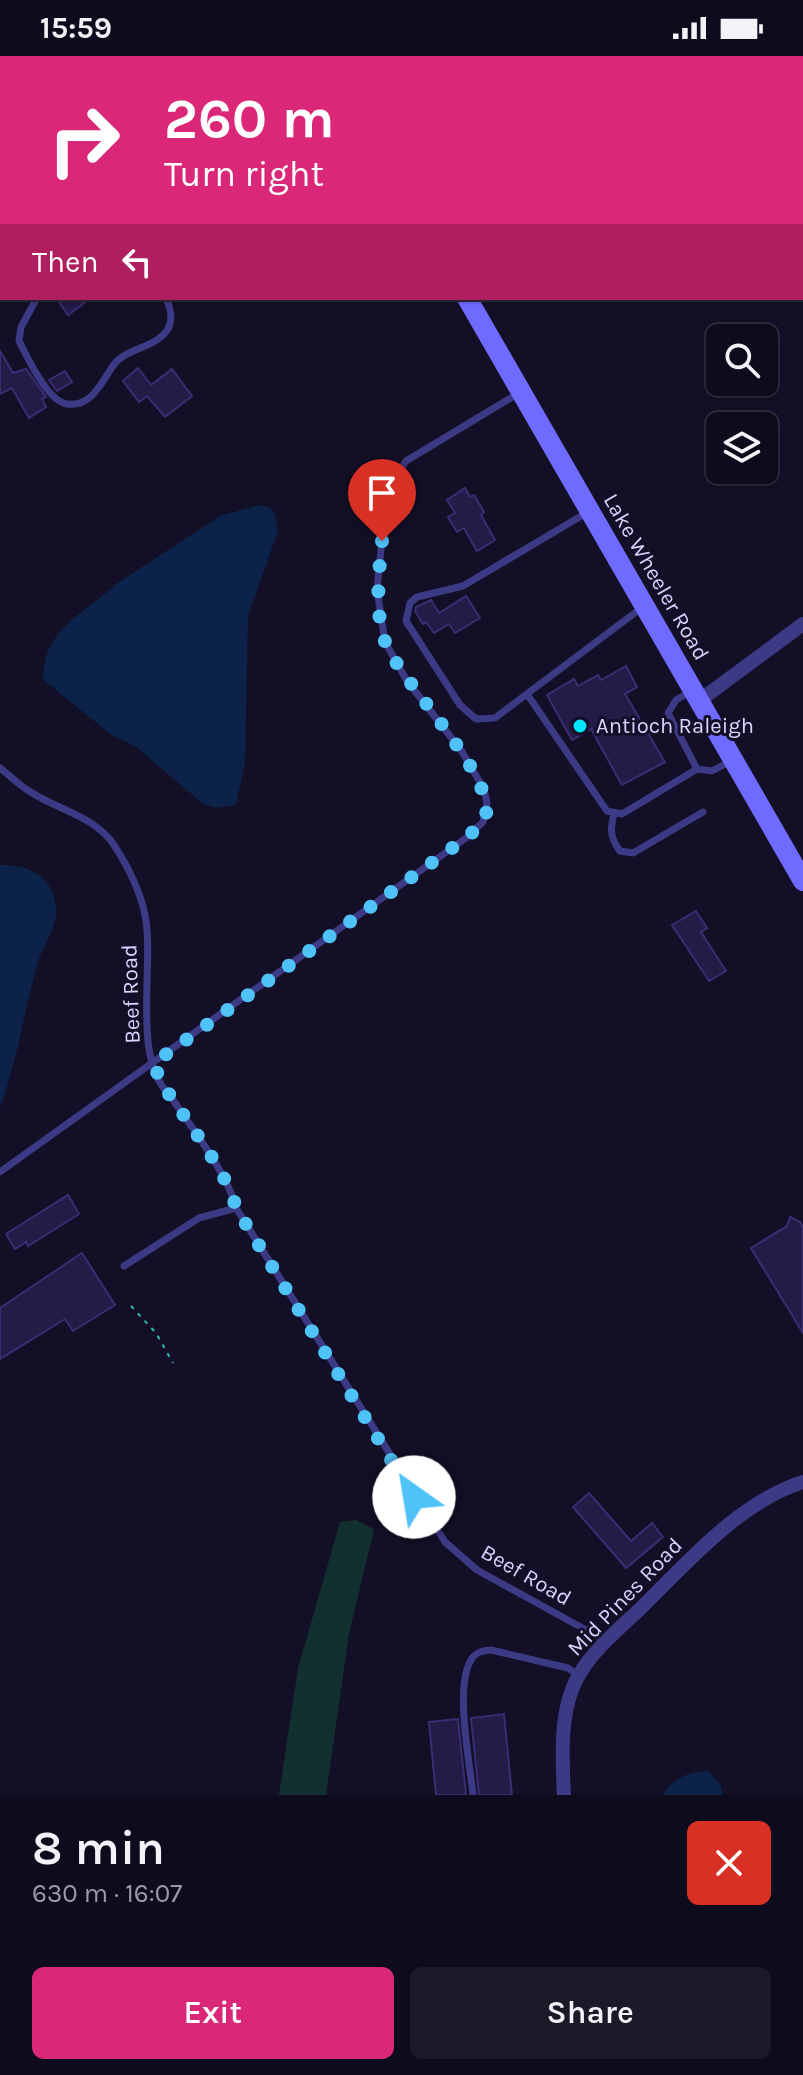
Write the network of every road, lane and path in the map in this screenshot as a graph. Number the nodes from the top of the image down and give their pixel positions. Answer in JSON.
{"nodes":[{"id":1,"x":36,"y":300,"type":"edge"},
{"id":2,"x":166,"y":300,"type":"edge"},
{"id":3,"x":468,"y":300,"type":"edge"},
{"id":4,"x":520,"y":391,"type":"junction"},
{"id":5,"x":590,"y":511,"type":"junction"},
{"id":6,"x":645,"y":605,"type":"junction"},
{"id":7,"x":803,"y":624,"type":"edge"},
{"id":8,"x":527,"y":694,"type":"junction"},
{"id":9,"x":696,"y":695,"type":"junction"},
{"id":10,"x":733,"y":760,"type":"junction"},
{"id":11,"x":0,"y":768,"type":"edge"},
{"id":12,"x":697,"y":769,"type":"junction"},
{"id":13,"x":703,"y":812,"type":"dead end"},
{"id":14,"x":614,"y":814,"type":"junction"},
{"id":15,"x":803,"y":881,"type":"edge"},
{"id":16,"x":154,"y":1063,"type":"junction"},
{"id":17,"x":0,"y":1172,"type":"edge"},
{"id":18,"x":236,"y":1208,"type":"junction"},
{"id":19,"x":124,"y":1266,"type":"dead end"},
{"id":20,"x":131,"y":1306,"type":"dead end"},
{"id":21,"x":173,"y":1363,"type":"dead end"},
{"id":22,"x":803,"y":1482,"type":"edge"},
{"id":23,"x":606,"y":1641,"type":"junction"},
{"id":24,"x":578,"y":1675,"type":"junction"},
{"id":25,"x":473,"y":1795,"type":"edge"},
{"id":26,"x":564,"y":1795,"type":"edge"}],
"edges":[{"from":1,"to":2,"type":"lane"},
{"from":3,"to":4,"type":"street","name":"Lake Wheeler Road"},
{"from":4,"to":5,"type":"street","name":"Lake Wheeler Road"},
{"from":4,"to":16,"type":"lane"},
{"from":5,"to":6,"type":"street","name":"Lake Wheeler Road"},
{"from":5,"to":8,"type":"lane"},
{"from":6,"to":8,"type":"lane"},
{"from":6,"to":9,"type":"street","name":"Lake Wheeler Road"},
{"from":7,"to":9,"type":"street"},
{"from":8,"to":14,"type":"lane"},
{"from":9,"to":10,"type":"street","name":"Lake Wheeler Road"},
{"from":9,"to":12,"type":"lane"},
{"from":10,"to":12,"type":"lane"},
{"from":10,"to":15,"type":"street","name":"Lake Wheeler Road"},
{"from":11,"to":16,"type":"lane","name":"Beef Road"},
{"from":12,"to":14,"type":"lane"},
{"from":13,"to":14,"type":"lane"},
{"from":16,"to":17,"type":"lane"},
{"from":16,"to":18,"type":"lane","name":"Beef Road"},
{"from":18,"to":19,"type":"lane"},
{"from":18,"to":23,"type":"lane","name":"Beef Road"},
{"from":20,"to":21,"type":"path"},
{"from":22,"to":23,"type":"street","name":"Mid Pines Road"},
{"from":23,"to":24,"type":"street","name":"Mid Pines Road"},
{"from":24,"to":25,"type":"lane"},
{"from":24,"to":26,"type":"street","name":"Mid Pines Road"}]}
